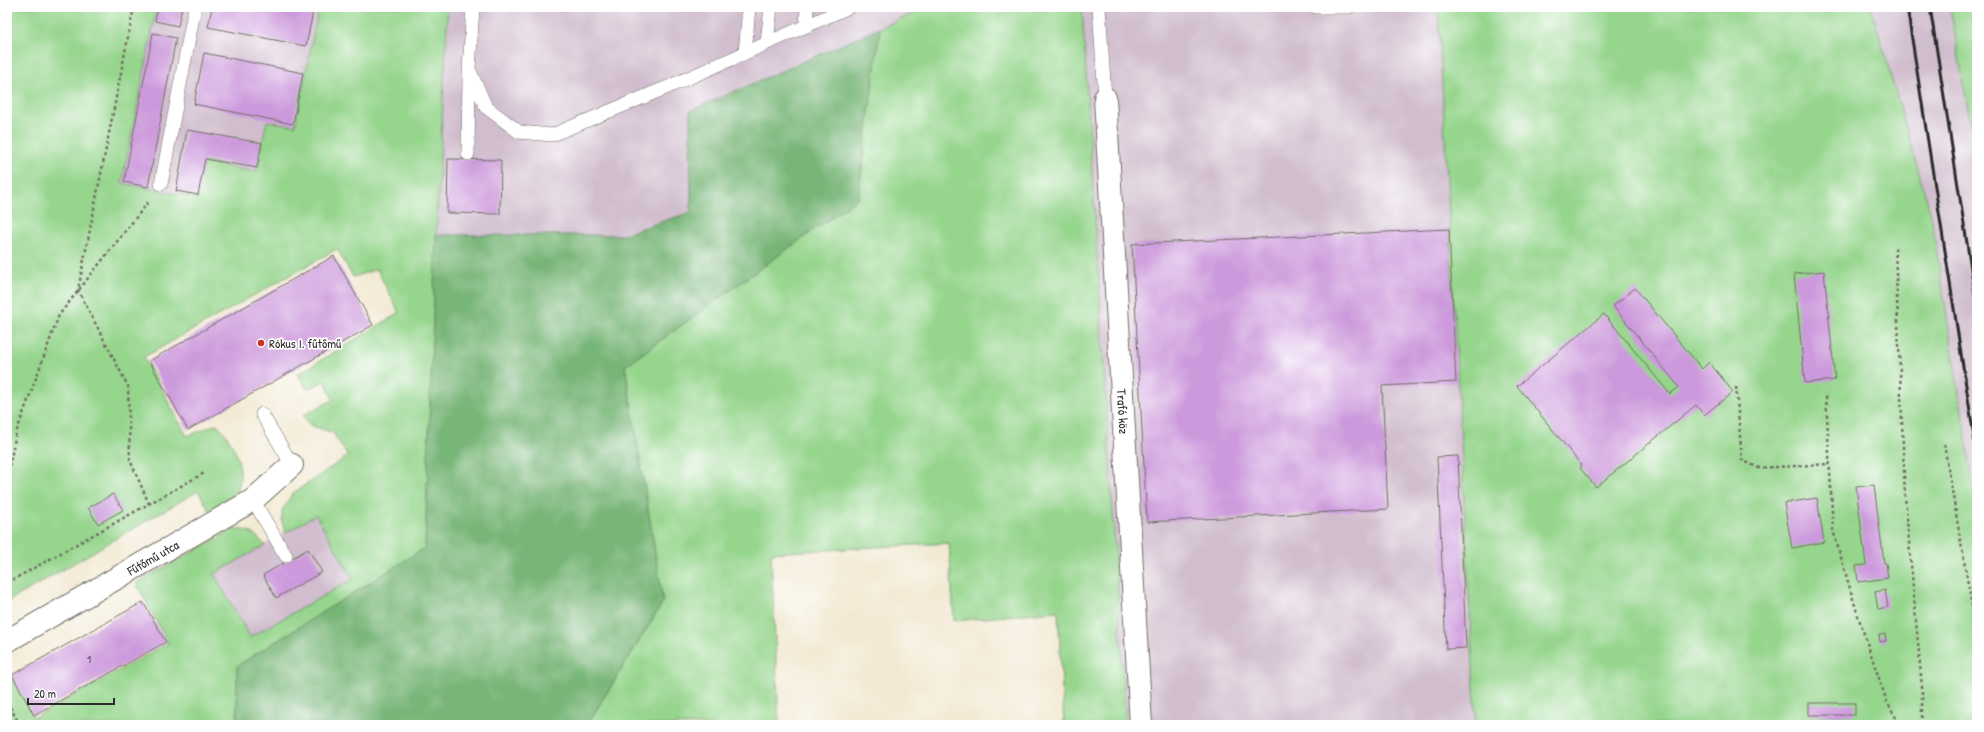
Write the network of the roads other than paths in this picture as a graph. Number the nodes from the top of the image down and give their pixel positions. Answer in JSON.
{"nodes":[{"id":1,"x":195,"y":7,"type":"edge"},
{"id":2,"x":473,"y":7,"type":"edge"},
{"id":3,"x":749,"y":7,"type":"edge"},
{"id":4,"x":770,"y":7,"type":"edge"},
{"id":5,"x":807,"y":7,"type":"edge"},
{"id":6,"x":848,"y":7,"type":"edge"},
{"id":7,"x":1099,"y":7,"type":"edge"},
{"id":8,"x":1316,"y":7,"type":"edge"},
{"id":9,"x":1349,"y":7,"type":"edge"},
{"id":10,"x":806,"y":26,"type":"junction"},
{"id":11,"x":767,"y":43,"type":"junction"},
{"id":12,"x":745,"y":53,"type":"junction"},
{"id":13,"x":469,"y":69,"type":"junction"},
{"id":14,"x":1105,"y":98,"type":"joint"},
{"id":15,"x":468,"y":154,"type":"dead end"},
{"id":16,"x":161,"y":184,"type":"dead end"},
{"id":17,"x":262,"y":414,"type":"dead end"},
{"id":18,"x":292,"y":465,"type":"joint"},
{"id":19,"x":253,"y":500,"type":"junction"},
{"id":20,"x":286,"y":556,"type":"dead end"},
{"id":21,"x":7,"y":641,"type":"edge"},
{"id":22,"x":1141,"y":725,"type":"edge"}],
"edges":[{"from":1,"to":16,"type":"lane"},
{"from":2,"to":13,"type":"lane"},
{"from":3,"to":12,"type":"lane"},
{"from":4,"to":11,"type":"lane"},
{"from":5,"to":10,"type":"lane"},
{"from":6,"to":10,"type":"lane"},
{"from":7,"to":14,"type":"lane"},
{"from":8,"to":9,"type":"lane"},
{"from":10,"to":11,"type":"lane"},
{"from":11,"to":12,"type":"lane"},
{"from":12,"to":13,"type":"lane"},
{"from":13,"to":15,"type":"lane"},
{"from":14,"to":22,"type":"street","name":"Trafó köz"},
{"from":17,"to":18,"type":"lane"},
{"from":18,"to":19,"type":"street","name":"Fűtőmű utca"},
{"from":19,"to":20,"type":"lane"},
{"from":19,"to":21,"type":"street","name":"Fűtőmű utca"}]}
